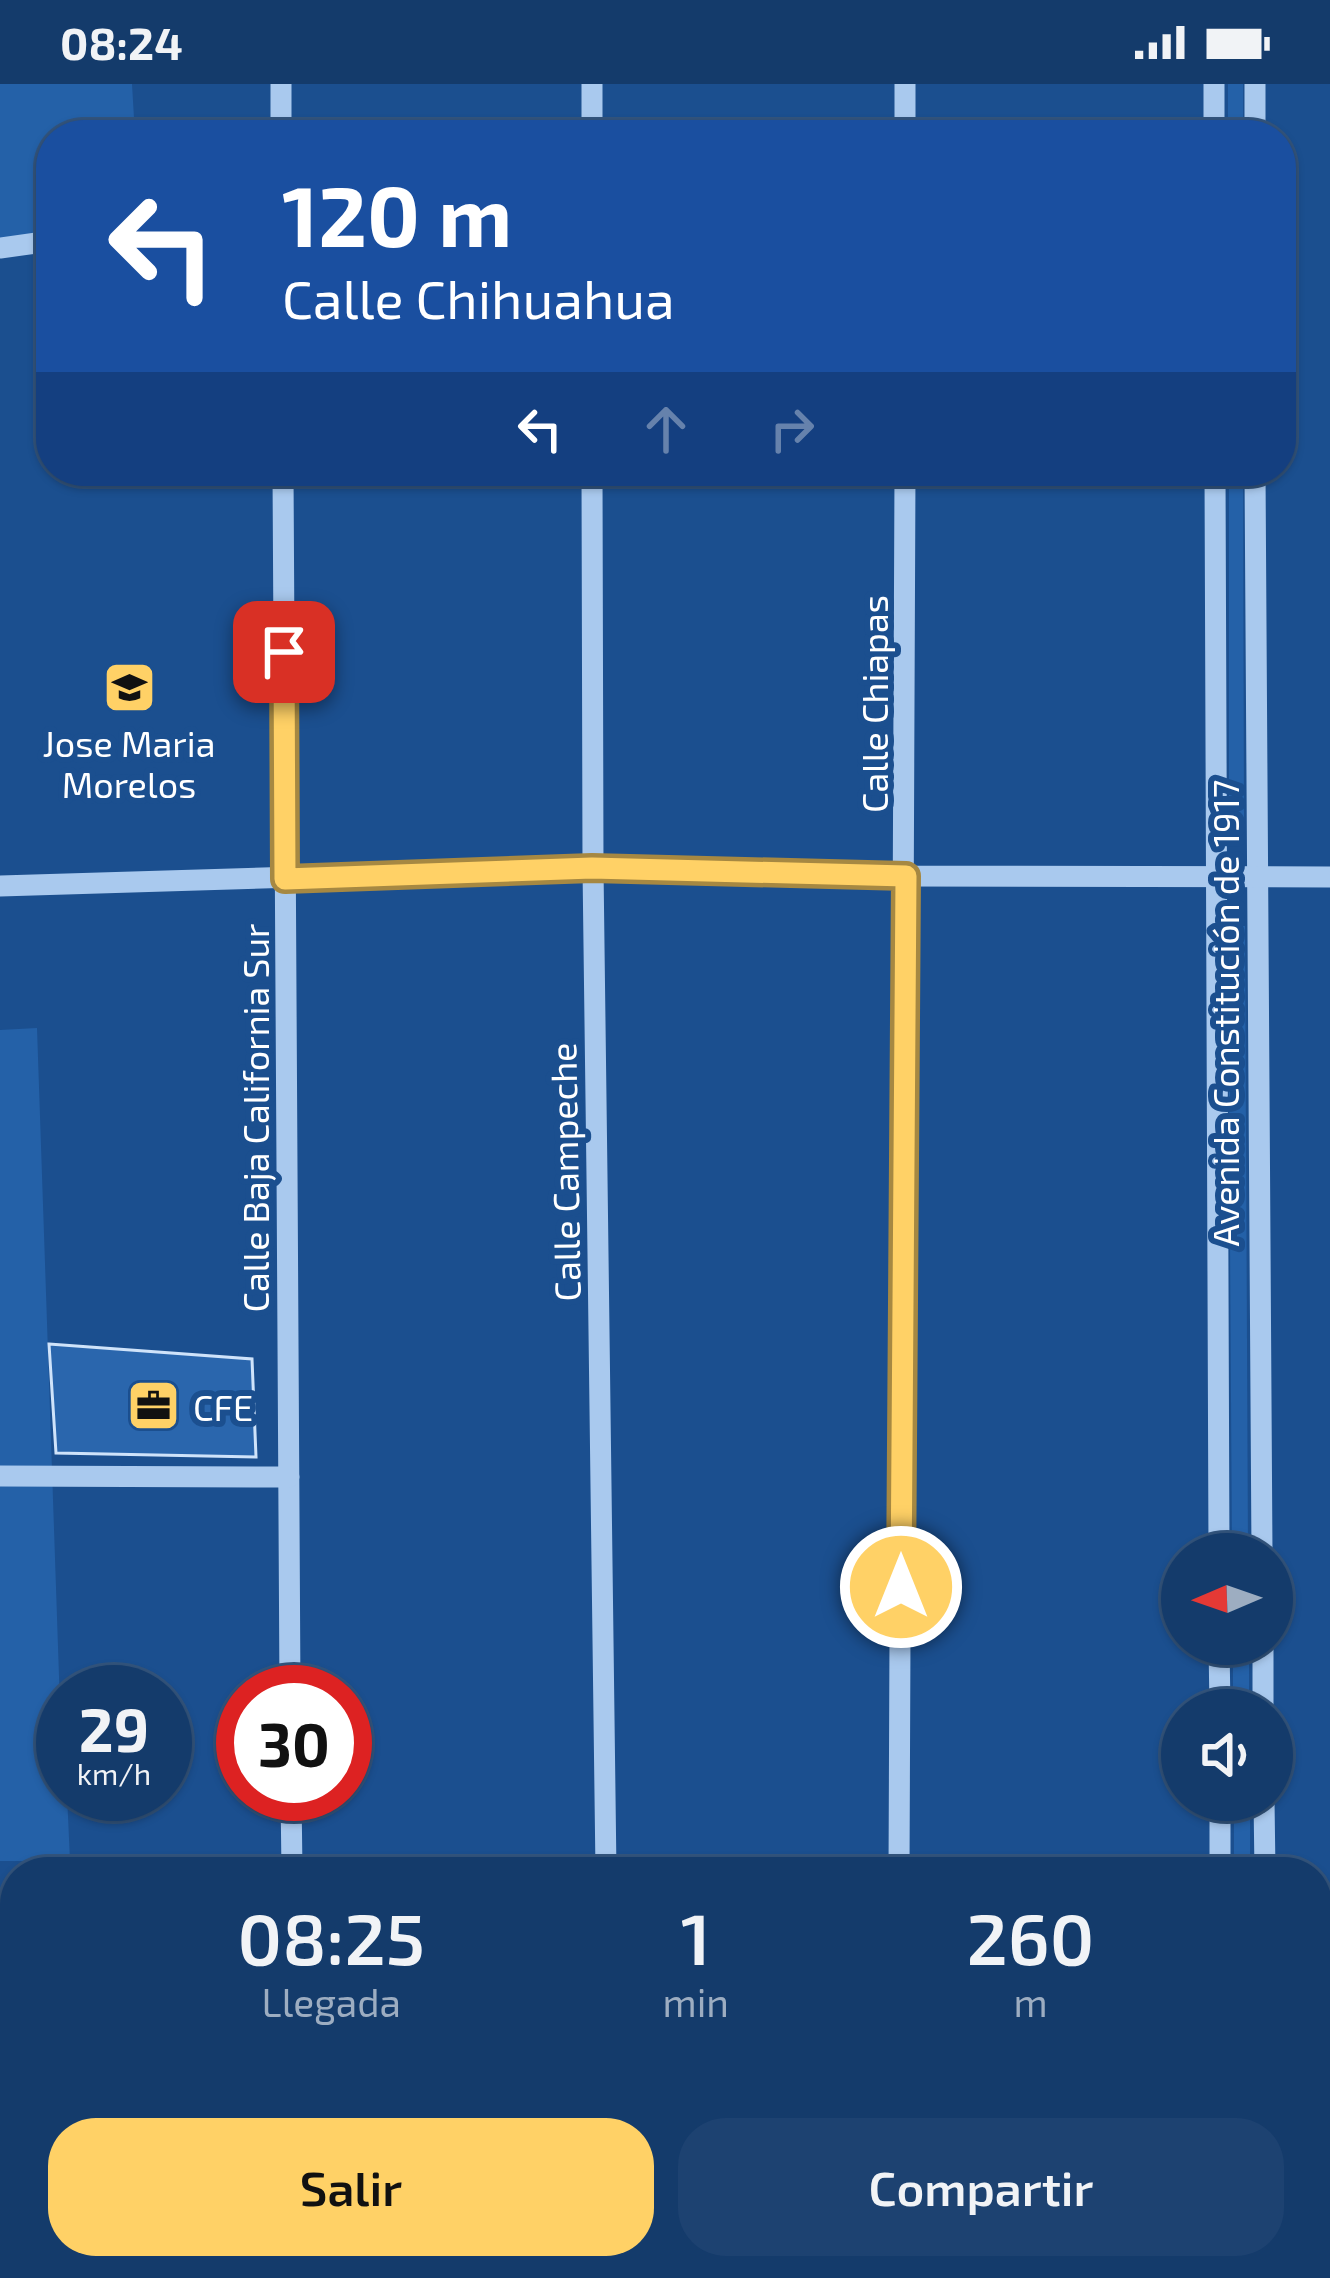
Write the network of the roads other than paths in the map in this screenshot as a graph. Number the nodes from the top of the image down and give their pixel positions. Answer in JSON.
{"nodes":[{"id":1,"x":281,"y":84,"type":"edge"},
{"id":2,"x":592,"y":84,"type":"edge"},
{"id":3,"x":904,"y":84,"type":"edge"},
{"id":4,"x":1214,"y":84,"type":"edge"},
{"id":5,"x":1255,"y":84,"type":"edge"},
{"id":6,"x":281,"y":120,"type":"edge"},
{"id":7,"x":592,"y":120,"type":"edge"},
{"id":8,"x":904,"y":120,"type":"edge"},
{"id":9,"x":1214,"y":120,"type":"edge"},
{"id":10,"x":1255,"y":120,"type":"edge"},
{"id":11,"x":36,"y":243,"type":"edge"},
{"id":12,"x":0,"y":248,"type":"edge"},
{"id":13,"x":283,"y":486,"type":"edge"},
{"id":14,"x":592,"y":486,"type":"edge"},
{"id":15,"x":905,"y":486,"type":"edge"},
{"id":16,"x":1215,"y":486,"type":"edge"},
{"id":17,"x":1255,"y":486,"type":"edge"},
{"id":18,"x":592,"y":868,"type":"junction"},
{"id":19,"x":906,"y":876,"type":"junction"},
{"id":20,"x":1330,"y":877,"type":"edge"},
{"id":21,"x":1216,"y":878,"type":"junction"},
{"id":22,"x":1256,"y":878,"type":"junction"},
{"id":23,"x":285,"y":879,"type":"junction"},
{"id":24,"x":0,"y":886,"type":"edge"},
{"id":25,"x":0,"y":1476,"type":"edge"},
{"id":26,"x":289,"y":1477,"type":"junction"},
{"id":27,"x":1219,"y":1533,"type":"edge"},
{"id":28,"x":1262,"y":1533,"type":"edge"},
{"id":29,"x":290,"y":1665,"type":"edge"},
{"id":30,"x":291,"y":1821,"type":"edge"},
{"id":31,"x":1220,"y":1821,"type":"edge"},
{"id":32,"x":1264,"y":1821,"type":"edge"},
{"id":33,"x":292,"y":1857,"type":"edge"},
{"id":34,"x":606,"y":1857,"type":"edge"},
{"id":35,"x":899,"y":1857,"type":"edge"},
{"id":36,"x":1220,"y":1857,"type":"edge"},
{"id":37,"x":1265,"y":1857,"type":"edge"}],
"edges":[{"from":1,"to":6,"type":"street"},
{"from":2,"to":7,"type":"street"},
{"from":3,"to":8,"type":"street"},
{"from":4,"to":9,"type":"street"},
{"from":5,"to":10,"type":"street"},
{"from":11,"to":12,"type":"street"},
{"from":13,"to":23,"type":"street","name":"Calle Baja California Sur"},
{"from":14,"to":18,"type":"street","name":"Calle Campeche"},
{"from":15,"to":19,"type":"street","name":"Calle Chiapas"},
{"from":16,"to":21,"type":"street","name":"Avenida Constitución de 1917"},
{"from":17,"to":22,"type":"street","name":"Avenida Constitución de 1917"},
{"from":18,"to":19,"type":"street"},
{"from":18,"to":23,"type":"street"},
{"from":18,"to":34,"type":"street","name":"Calle Campeche"},
{"from":19,"to":21,"type":"street"},
{"from":19,"to":35,"type":"street","name":"Calle Chiapas"},
{"from":20,"to":22,"type":"street"},
{"from":21,"to":22,"type":"street"},
{"from":21,"to":27,"type":"street","name":"Avenida Constitución de 1917"},
{"from":22,"to":28,"type":"street","name":"Avenida Constitución de 1917"},
{"from":23,"to":24,"type":"street"},
{"from":23,"to":26,"type":"street","name":"Calle Baja California Sur"},
{"from":25,"to":26,"type":"street"},
{"from":26,"to":29,"type":"street","name":"Calle Baja California Sur"},
{"from":30,"to":33,"type":"street"},
{"from":31,"to":36,"type":"street"},
{"from":32,"to":37,"type":"street"}]}
